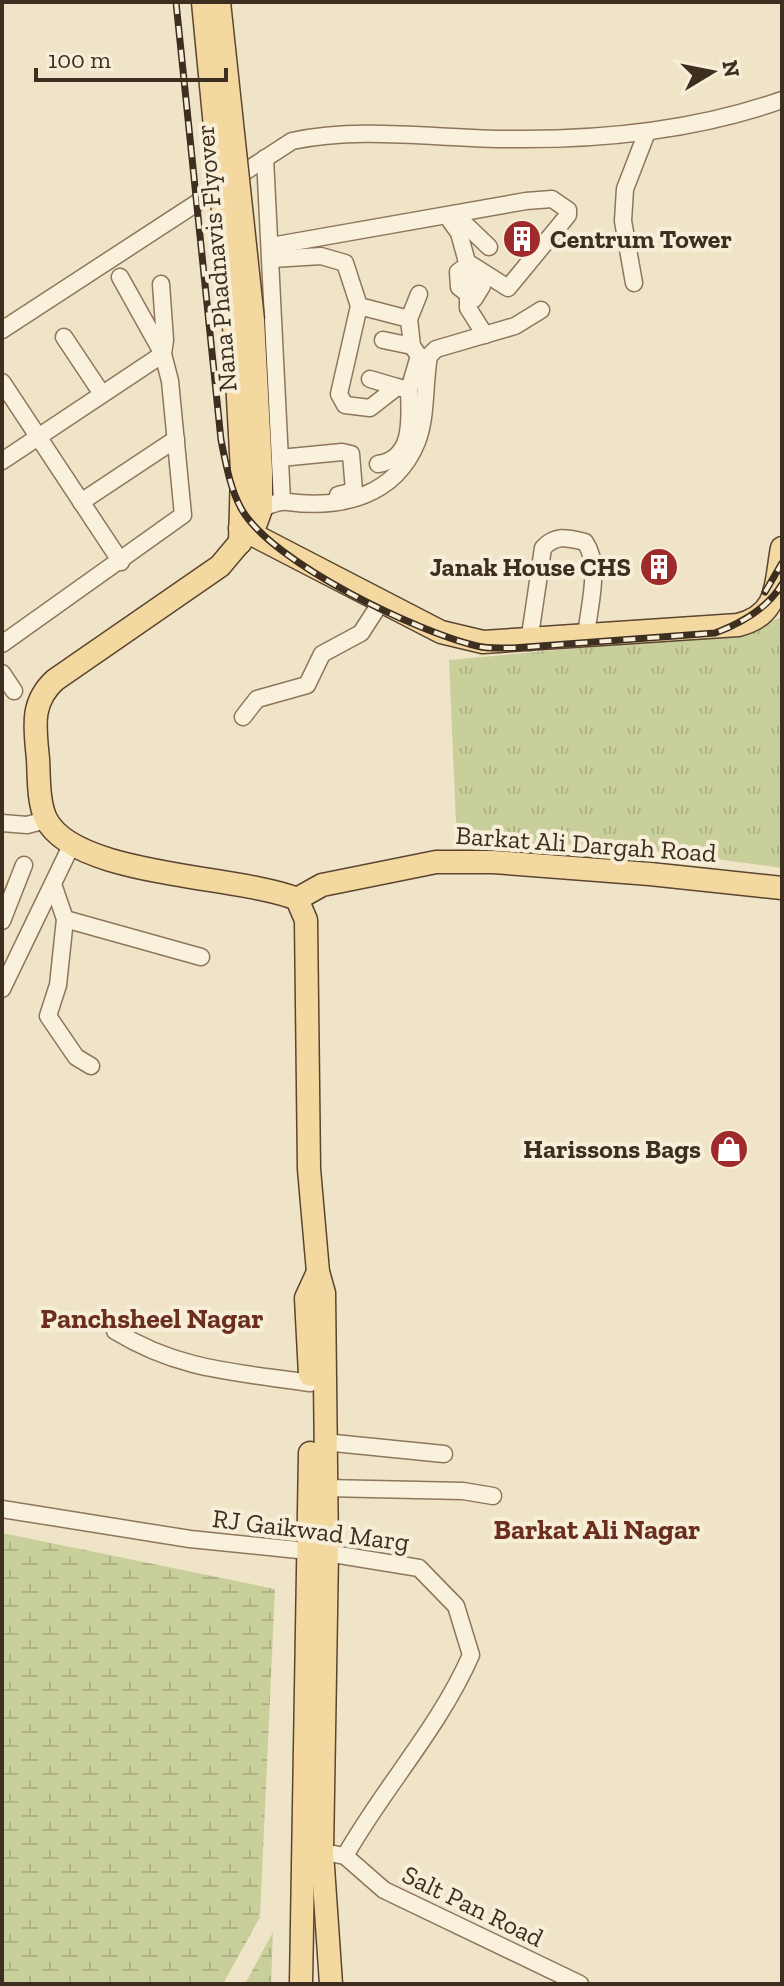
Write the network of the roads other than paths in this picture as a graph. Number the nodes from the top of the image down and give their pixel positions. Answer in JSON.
{"nodes":[{"id":1,"x":203,"y":2,"type":"edge"},
{"id":2,"x":219,"y":2,"type":"edge"},
{"id":3,"x":782,"y":100,"type":"edge"},
{"id":4,"x":647,"y":132,"type":"junction"},
{"id":5,"x":265,"y":158,"type":"junction"},
{"id":6,"x":447,"y":216,"type":"junction"},
{"id":7,"x":489,"y":247,"type":"dead end"},
{"id":8,"x":272,"y":252,"type":"junction"},
{"id":9,"x":120,"y":277,"type":"dead end"},
{"id":10,"x":634,"y":283,"type":"dead end"},
{"id":11,"x":161,"y":284,"type":"dead end"},
{"id":12,"x":419,"y":294,"type":"dead end"},
{"id":13,"x":469,"y":301,"type":"dead end"},
{"id":14,"x":359,"y":306,"type":"junction"},
{"id":15,"x":541,"y":310,"type":"dead end"},
{"id":16,"x":409,"y":319,"type":"junction"},
{"id":17,"x":2,"y":330,"type":"edge"},
{"id":18,"x":485,"y":335,"type":"junction"},
{"id":19,"x":64,"y":337,"type":"dead end"},
{"id":20,"x":383,"y":340,"type":"dead end"},
{"id":21,"x":412,"y":346,"type":"junction"},
{"id":22,"x":163,"y":354,"type":"junction"},
{"id":23,"x":370,"y":379,"type":"dead end"},
{"id":24,"x":2,"y":382,"type":"edge"},
{"id":25,"x":403,"y":389,"type":"junction"},
{"id":26,"x":102,"y":394,"type":"junction"},
{"id":27,"x":38,"y":437,"type":"junction"},
{"id":28,"x":176,"y":439,"type":"junction"},
{"id":29,"x":280,"y":458,"type":"junction"},
{"id":30,"x":2,"y":461,"type":"edge"},
{"id":31,"x":378,"y":464,"type":"dead end"},
{"id":32,"x":252,"y":471,"type":"junction"},
{"id":33,"x":81,"y":502,"type":"junction"},
{"id":34,"x":266,"y":502,"type":"junction"},
{"id":35,"x":243,"y":535,"type":"junction"},
{"id":36,"x":782,"y":548,"type":"edge"},
{"id":37,"x":121,"y":562,"type":"junction"},
{"id":38,"x":381,"y":602,"type":"junction"},
{"id":39,"x":586,"y":637,"type":"junction"},
{"id":40,"x":529,"y":642,"type":"junction"},
{"id":41,"x":2,"y":644,"type":"edge"},
{"id":42,"x":2,"y":673,"type":"edge"},
{"id":43,"x":14,"y":691,"type":"dead end"},
{"id":44,"x":243,"y":717,"type":"dead end"},
{"id":45,"x":46,"y":820,"type":"junction"},
{"id":46,"x":2,"y":823,"type":"edge"},
{"id":47,"x":71,"y":846,"type":"junction"},
{"id":48,"x":24,"y":865,"type":"dead end"},
{"id":49,"x":53,"y":884,"type":"junction"},
{"id":50,"x":782,"y":888,"type":"edge"},
{"id":51,"x":297,"y":899,"type":"junction"},
{"id":52,"x":65,"y":919,"type":"junction"},
{"id":53,"x":2,"y":921,"type":"edge"},
{"id":54,"x":201,"y":957,"type":"dead end"},
{"id":55,"x":2,"y":989,"type":"edge"},
{"id":56,"x":91,"y":1066,"type":"dead end"},
{"id":57,"x":318,"y":1272,"type":"junction"},
{"id":58,"x":115,"y":1331,"type":"dead end"},
{"id":59,"x":310,"y":1383,"type":"junction"},
{"id":60,"x":324,"y":1442,"type":"junction"},
{"id":61,"x":444,"y":1454,"type":"dead end"},
{"id":62,"x":325,"y":1488,"type":"junction"},
{"id":63,"x":493,"y":1496,"type":"dead end"},
{"id":64,"x":2,"y":1509,"type":"edge"},
{"id":65,"x":318,"y":1552,"type":"junction"},
{"id":66,"x":314,"y":1850,"type":"junction"},
{"id":67,"x":345,"y":1856,"type":"junction"},
{"id":68,"x":301,"y":1984,"type":"edge"},
{"id":69,"x":331,"y":1984,"type":"edge"},
{"id":70,"x":580,"y":1984,"type":"edge"}],
"edges":[{"from":1,"to":32,"type":"main road","name":"Nana Phadnavis Flyover","bridge":true},
{"from":2,"to":32,"type":"main road","name":"Nana Phadnavis Flyover","bridge":true},
{"from":3,"to":4,"type":"street"},
{"from":4,"to":5,"type":"street"},
{"from":4,"to":10,"type":"street"},
{"from":5,"to":8,"type":"street"},
{"from":5,"to":17,"type":"street"},
{"from":6,"to":6,"type":"street"},
{"from":6,"to":7,"type":"street"},
{"from":6,"to":8,"type":"street"},
{"from":8,"to":14,"type":"street"},
{"from":8,"to":29,"type":"street"},
{"from":9,"to":22,"type":"street"},
{"from":11,"to":22,"type":"street"},
{"from":12,"to":16,"type":"street"},
{"from":13,"to":18,"type":"street"},
{"from":14,"to":16,"type":"street"},
{"from":14,"to":25,"type":"street"},
{"from":15,"to":18,"type":"street"},
{"from":16,"to":21,"type":"street"},
{"from":18,"to":34,"type":"street"},
{"from":19,"to":26,"type":"street"},
{"from":20,"to":21,"type":"street"},
{"from":21,"to":25,"type":"street"},
{"from":22,"to":26,"type":"street"},
{"from":22,"to":28,"type":"street"},
{"from":23,"to":25,"type":"street"},
{"from":24,"to":27,"type":"street"},
{"from":25,"to":31,"type":"street"},
{"from":26,"to":27,"type":"street"},
{"from":27,"to":30,"type":"street"},
{"from":27,"to":33,"type":"street"},
{"from":28,"to":33,"type":"street"},
{"from":28,"to":37,"type":"street"},
{"from":29,"to":34,"type":"street"},
{"from":29,"to":34,"type":"street"},
{"from":32,"to":34,"type":"main road","name":"Nana Phadnavis Flyover"},
{"from":33,"to":37,"type":"street"},
{"from":34,"to":35,"type":"main road"},
{"from":35,"to":38,"type":"main road"},
{"from":35,"to":45,"type":"main road"},
{"from":36,"to":39,"type":"main road"},
{"from":37,"to":41,"type":"street"},
{"from":38,"to":40,"type":"main road"},
{"from":38,"to":44,"type":"street"},
{"from":39,"to":40,"type":"main road"},
{"from":39,"to":40,"type":"street"},
{"from":42,"to":43,"type":"street"},
{"from":45,"to":46,"type":"street"},
{"from":45,"to":47,"type":"main road"},
{"from":47,"to":49,"type":"street"},
{"from":47,"to":51,"type":"main road"},
{"from":48,"to":53,"type":"street"},
{"from":49,"to":52,"type":"street"},
{"from":49,"to":55,"type":"street"},
{"from":50,"to":51,"type":"main road","name":"Barkat Ali Dargah Road"},
{"from":51,"to":57,"type":"main road"},
{"from":52,"to":54,"type":"street"},
{"from":52,"to":56,"type":"street"},
{"from":57,"to":59,"type":"main road"},
{"from":57,"to":60,"type":"main road"},
{"from":58,"to":59,"type":"street"},
{"from":59,"to":65,"type":"main road"},
{"from":60,"to":61,"type":"street"},
{"from":60,"to":62,"type":"main road"},
{"from":62,"to":63,"type":"street"},
{"from":62,"to":65,"type":"main road"},
{"from":64,"to":65,"type":"street","name":"RJ Gaikwad Marg"},
{"from":65,"to":66,"type":"main road"},
{"from":65,"to":67,"type":"street","name":"RJ Gaikwad Marg"},
{"from":66,"to":67,"type":"street"},
{"from":66,"to":68,"type":"main road"},
{"from":66,"to":69,"type":"main road"},
{"from":67,"to":70,"type":"street","name":"Salt Pan Road"}]}
